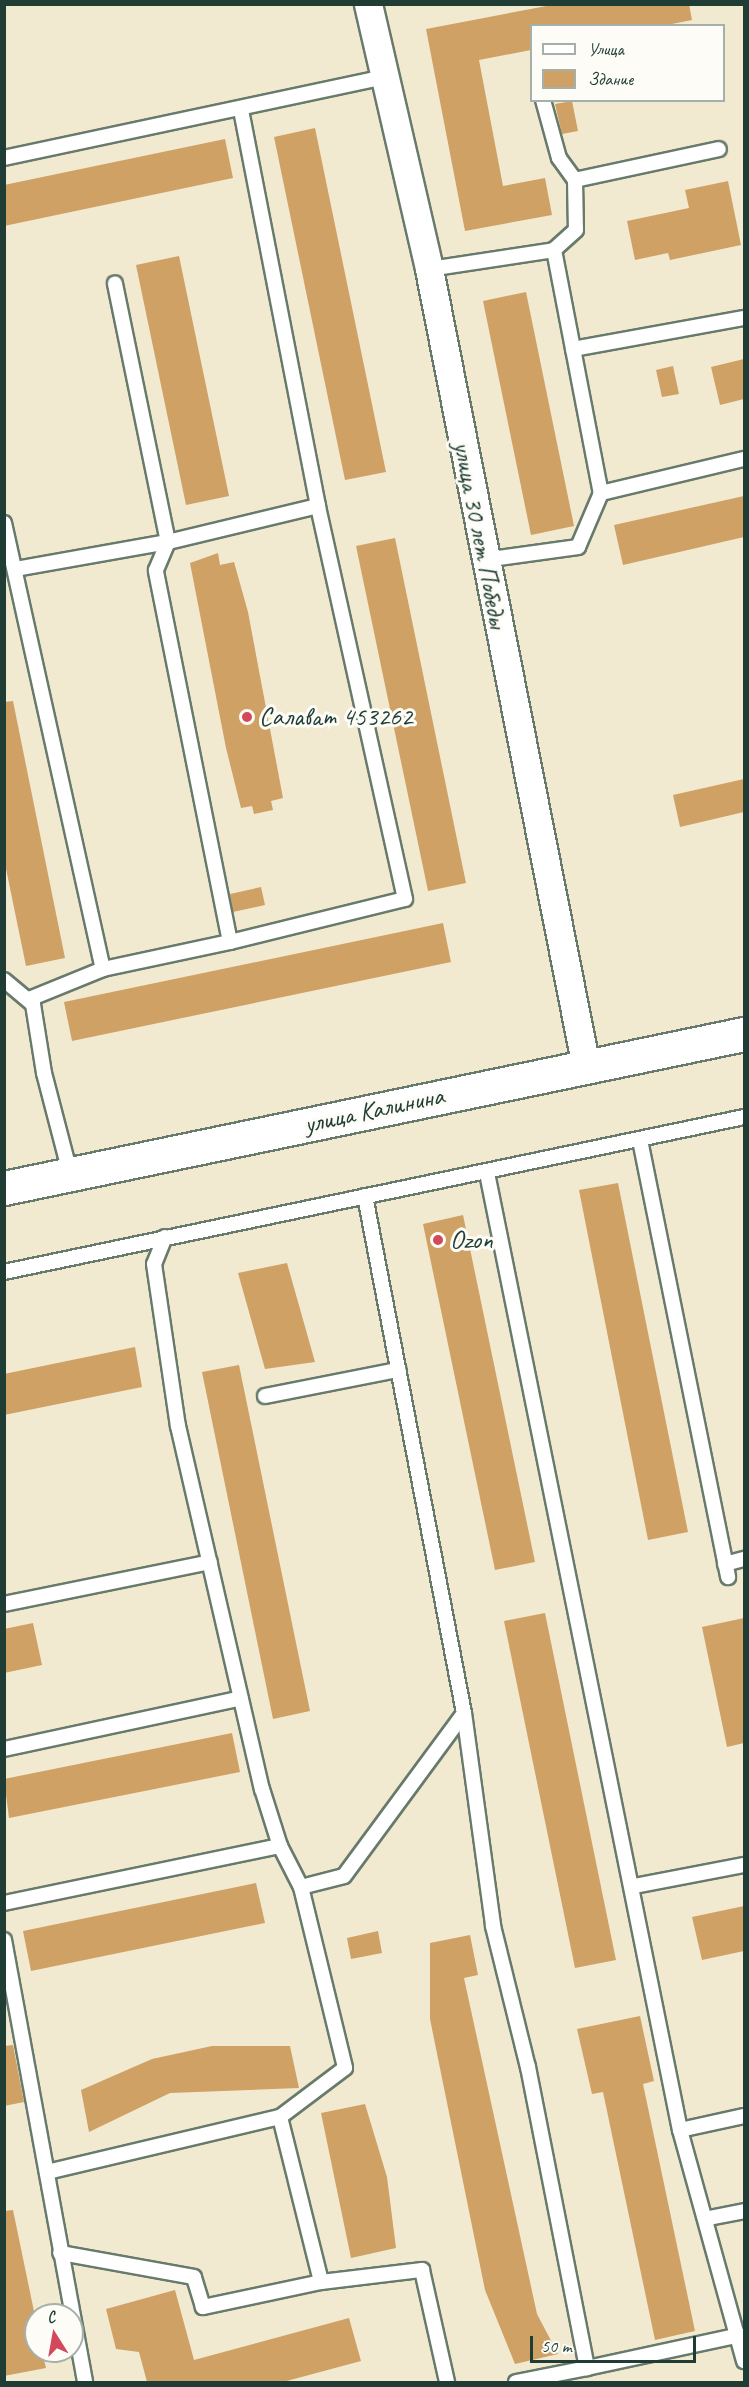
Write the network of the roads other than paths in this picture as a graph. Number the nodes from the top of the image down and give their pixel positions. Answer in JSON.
{"nodes":[{"id":1,"x":368,"y":4,"type":"edge"},
{"id":2,"x":385,"y":77,"type":"junction"},
{"id":3,"x":544,"y":102,"type":"edge"},
{"id":4,"x":241,"y":109,"type":"junction"},
{"id":5,"x":719,"y":149,"type":"dead end"},
{"id":6,"x":4,"y":158,"type":"edge"},
{"id":7,"x":575,"y":180,"type":"junction"},
{"id":8,"x":554,"y":250,"type":"junction"},
{"id":9,"x":429,"y":269,"type":"junction"},
{"id":10,"x":116,"y":283,"type":"dead end"},
{"id":11,"x":744,"y":318,"type":"edge"},
{"id":12,"x":573,"y":349,"type":"junction"},
{"id":13,"x":744,"y":459,"type":"edge"},
{"id":14,"x":601,"y":493,"type":"junction"},
{"id":15,"x":318,"y":506,"type":"junction"},
{"id":16,"x":4,"y":523,"type":"edge"},
{"id":17,"x":168,"y":542,"type":"junction"},
{"id":18,"x":484,"y":560,"type":"junction"},
{"id":19,"x":16,"y":569,"type":"junction"},
{"id":20,"x":230,"y":942,"type":"junction"},
{"id":21,"x":103,"y":969,"type":"junction"},
{"id":22,"x":4,"y":980,"type":"edge"},
{"id":23,"x":33,"y":1004,"type":"junction"},
{"id":24,"x":744,"y":1034,"type":"edge"},
{"id":25,"x":586,"y":1067,"type":"junction"},
{"id":26,"x":744,"y":1117,"type":"edge"},
{"id":27,"x":640,"y":1140,"type":"junction"},
{"id":28,"x":70,"y":1173,"type":"junction"},
{"id":29,"x":487,"y":1173,"type":"junction"},
{"id":30,"x":4,"y":1188,"type":"edge"},
{"id":31,"x":364,"y":1196,"type":"junction"},
{"id":32,"x":165,"y":1237,"type":"junction"},
{"id":33,"x":4,"y":1272,"type":"edge"},
{"id":34,"x":398,"y":1370,"type":"junction"},
{"id":35,"x":265,"y":1395,"type":"dead end"},
{"id":36,"x":744,"y":1559,"type":"edge"},
{"id":37,"x":210,"y":1562,"type":"junction"},
{"id":38,"x":4,"y":1604,"type":"edge"},
{"id":39,"x":241,"y":1698,"type":"junction"},
{"id":40,"x":464,"y":1713,"type":"junction"},
{"id":41,"x":4,"y":1749,"type":"edge"},
{"id":42,"x":280,"y":1846,"type":"junction"},
{"id":43,"x":744,"y":1865,"type":"edge"},
{"id":44,"x":634,"y":1886,"type":"junction"},
{"id":45,"x":301,"y":1887,"type":"junction"},
{"id":46,"x":4,"y":1903,"type":"edge"},
{"id":47,"x":4,"y":1940,"type":"edge"},
{"id":48,"x":10,"y":2011,"type":"edge"},
{"id":49,"x":744,"y":2116,"type":"edge"},
{"id":50,"x":280,"y":2117,"type":"junction"},
{"id":51,"x":680,"y":2130,"type":"junction"},
{"id":52,"x":47,"y":2172,"type":"junction"},
{"id":53,"x":744,"y":2211,"type":"edge"},
{"id":54,"x":709,"y":2218,"type":"junction"},
{"id":55,"x":60,"y":2253,"type":"junction"},
{"id":56,"x":321,"y":2282,"type":"junction"},
{"id":57,"x":739,"y":2335,"type":"junction"},
{"id":58,"x":744,"y":2361,"type":"edge"},
{"id":59,"x":587,"y":2368,"type":"junction"},
{"id":60,"x":86,"y":2382,"type":"edge"},
{"id":61,"x":447,"y":2382,"type":"edge"},
{"id":62,"x":516,"y":2382,"type":"edge"}],
"edges":[{"from":1,"to":2,"type":"street","name":"улица 30 лет Победы"},
{"from":2,"to":4,"type":"lane"},
{"from":2,"to":9,"type":"street","name":"улица 30 лет Победы"},
{"from":3,"to":7,"type":"lane"},
{"from":4,"to":6,"type":"lane"},
{"from":4,"to":15,"type":"lane"},
{"from":5,"to":7,"type":"lane"},
{"from":7,"to":8,"type":"lane"},
{"from":8,"to":9,"type":"lane"},
{"from":8,"to":12,"type":"lane"},
{"from":9,"to":18,"type":"street","name":"улица 30 лет Победы"},
{"from":10,"to":17,"type":"lane"},
{"from":11,"to":12,"type":"lane"},
{"from":12,"to":14,"type":"lane"},
{"from":13,"to":14,"type":"lane"},
{"from":14,"to":18,"type":"lane"},
{"from":15,"to":17,"type":"lane"},
{"from":15,"to":20,"type":"lane"},
{"from":16,"to":19,"type":"lane"},
{"from":17,"to":19,"type":"lane"},
{"from":17,"to":20,"type":"lane"},
{"from":18,"to":25,"type":"street","name":"улица 30 лет Победы"},
{"from":19,"to":21,"type":"lane"},
{"from":20,"to":21,"type":"lane"},
{"from":21,"to":23,"type":"lane"},
{"from":22,"to":23,"type":"lane"},
{"from":23,"to":28,"type":"lane"},
{"from":24,"to":25,"type":"street","name":"улица Калинина"},
{"from":25,"to":28,"type":"street","name":"улица Калинина"},
{"from":26,"to":27,"type":"lane"},
{"from":27,"to":29,"type":"lane"},
{"from":27,"to":36,"type":"lane"},
{"from":28,"to":30,"type":"street","name":"улица Калинина"},
{"from":29,"to":31,"type":"lane"},
{"from":29,"to":44,"type":"lane"},
{"from":31,"to":32,"type":"lane"},
{"from":31,"to":34,"type":"lane"},
{"from":32,"to":33,"type":"lane"},
{"from":32,"to":37,"type":"lane"},
{"from":34,"to":35,"type":"lane"},
{"from":34,"to":40,"type":"lane"},
{"from":37,"to":38,"type":"lane"},
{"from":37,"to":39,"type":"lane"},
{"from":39,"to":41,"type":"lane"},
{"from":39,"to":42,"type":"lane"},
{"from":40,"to":45,"type":"lane"},
{"from":40,"to":59,"type":"lane"},
{"from":42,"to":45,"type":"lane"},
{"from":42,"to":46,"type":"lane"},
{"from":43,"to":44,"type":"lane"},
{"from":44,"to":51,"type":"lane"},
{"from":45,"to":50,"type":"lane"},
{"from":47,"to":48,"type":"lane"},
{"from":48,"to":52,"type":"lane"},
{"from":49,"to":51,"type":"lane"},
{"from":50,"to":52,"type":"lane"},
{"from":50,"to":56,"type":"lane"},
{"from":51,"to":54,"type":"lane"},
{"from":52,"to":55,"type":"lane"},
{"from":53,"to":54,"type":"lane"},
{"from":54,"to":57,"type":"lane"},
{"from":55,"to":56,"type":"lane"},
{"from":55,"to":60,"type":"lane"},
{"from":56,"to":61,"type":"lane"},
{"from":57,"to":58,"type":"lane"},
{"from":57,"to":59,"type":"lane"},
{"from":59,"to":62,"type":"lane"}]}
